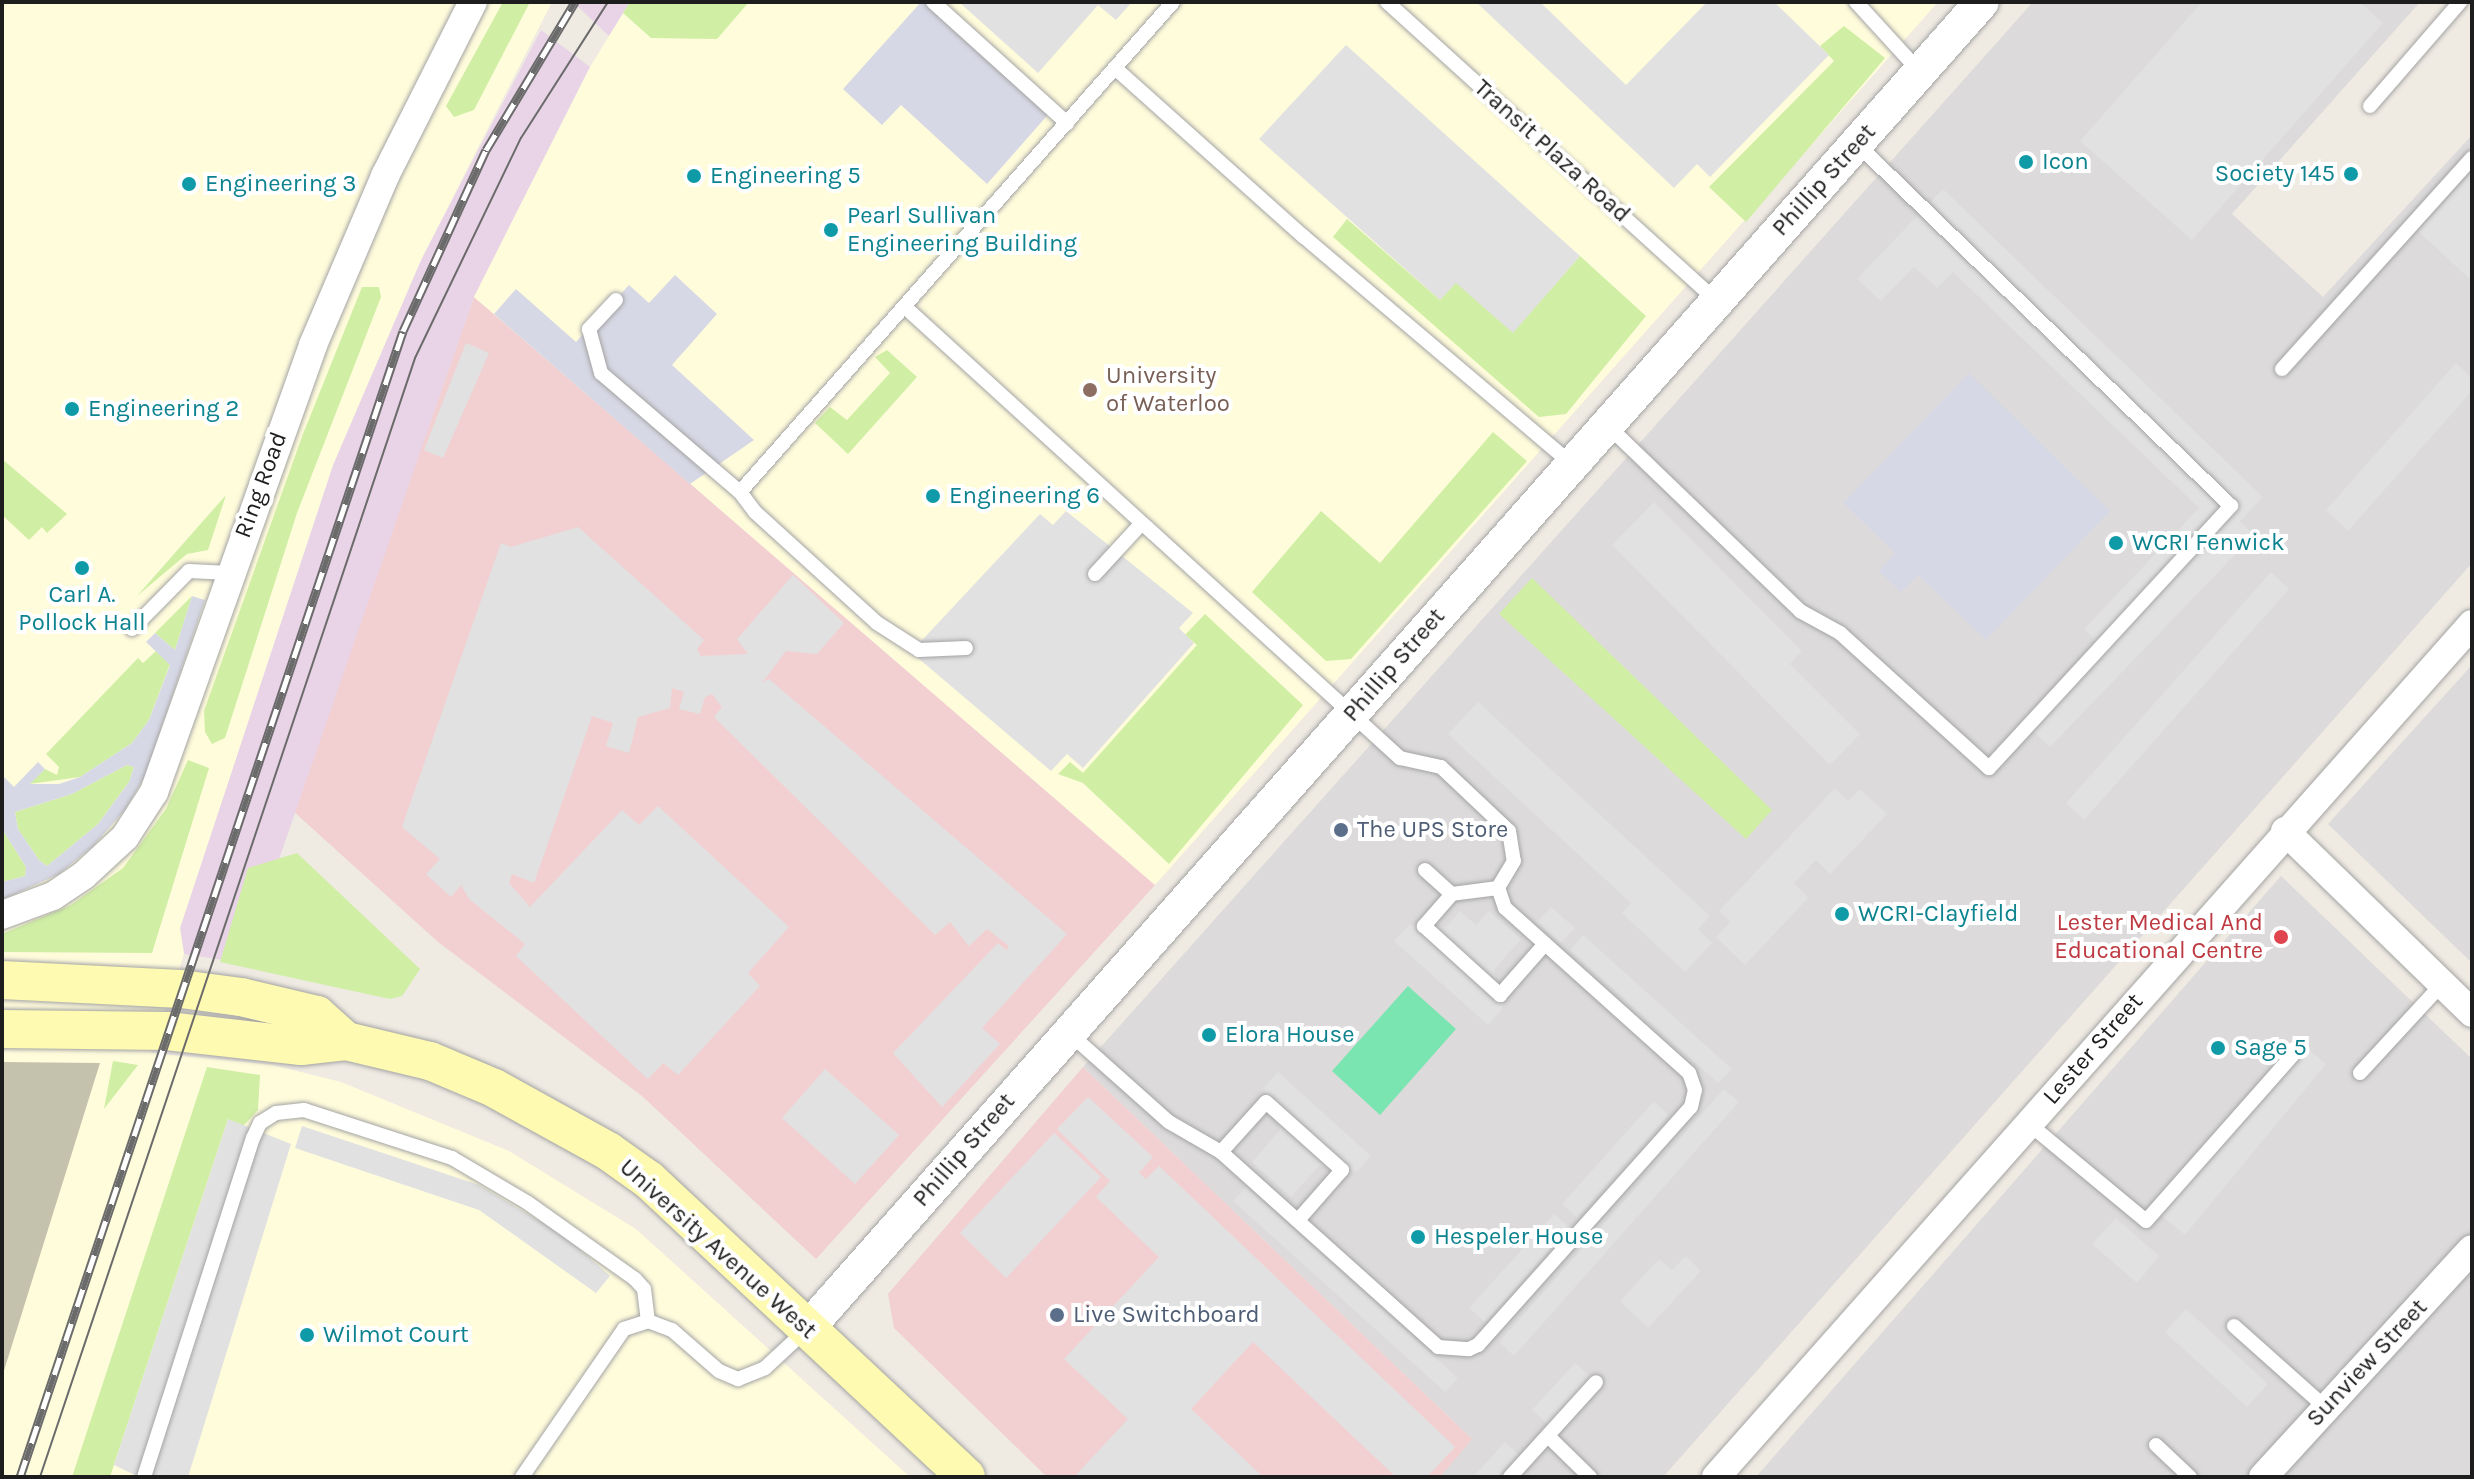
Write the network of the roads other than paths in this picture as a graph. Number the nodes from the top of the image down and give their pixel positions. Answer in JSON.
{"nodes":[{"id":1,"x":473,"y":2,"type":"edge"},
{"id":2,"x":933,"y":2,"type":"edge"},
{"id":3,"x":1173,"y":2,"type":"edge"},
{"id":4,"x":1387,"y":2,"type":"edge"},
{"id":5,"x":1856,"y":2,"type":"edge"},
{"id":6,"x":1982,"y":2,"type":"edge"},
{"id":7,"x":2460,"y":2,"type":"edge"},
{"id":8,"x":1116,"y":69,"type":"junction"},
{"id":9,"x":1920,"y":72,"type":"junction"},
{"id":10,"x":2370,"y":106,"type":"dead end"},
{"id":11,"x":1067,"y":123,"type":"junction"},
{"id":12,"x":1856,"y":144,"type":"junction"},
{"id":13,"x":2472,"y":158,"type":"edge"},
{"id":14,"x":616,"y":300,"type":"dead end"},
{"id":15,"x":1717,"y":301,"type":"junction"},
{"id":16,"x":905,"y":307,"type":"junction"},
{"id":17,"x":2282,"y":369,"type":"dead end"},
{"id":18,"x":1607,"y":424,"type":"junction"},
{"id":19,"x":1571,"y":463,"type":"junction"},
{"id":20,"x":740,"y":492,"type":"junction"},
{"id":21,"x":1140,"y":525,"type":"junction"},
{"id":22,"x":230,"y":573,"type":"junction"},
{"id":23,"x":1095,"y":574,"type":"dead end"},
{"id":24,"x":2472,"y":624,"type":"edge"},
{"id":25,"x":132,"y":629,"type":"dead end"},
{"id":26,"x":966,"y":648,"type":"dead end"},
{"id":27,"x":1350,"y":714,"type":"junction"},
{"id":28,"x":2285,"y":831,"type":"junction"},
{"id":29,"x":1425,"y":870,"type":"dead end"},
{"id":30,"x":1498,"y":888,"type":"junction"},
{"id":31,"x":1452,"y":894,"type":"junction"},
{"id":32,"x":2,"y":915,"type":"edge"},
{"id":33,"x":1545,"y":944,"type":"junction"},
{"id":34,"x":2,"y":980,"type":"edge"},
{"id":35,"x":2442,"y":984,"type":"junction"},
{"id":36,"x":2472,"y":1013,"type":"edge"},
{"id":37,"x":2,"y":1029,"type":"edge"},
{"id":38,"x":1069,"y":1033,"type":"junction"},
{"id":39,"x":346,"y":1041,"type":"junction"},
{"id":40,"x":2293,"y":1055,"type":"dead end"},
{"id":41,"x":2360,"y":1073,"type":"dead end"},
{"id":42,"x":2028,"y":1123,"type":"junction"},
{"id":43,"x":1221,"y":1152,"type":"junction"},
{"id":44,"x":1298,"y":1220,"type":"junction"},
{"id":45,"x":2472,"y":1249,"type":"edge"},
{"id":46,"x":648,"y":1321,"type":"junction"},
{"id":47,"x":2234,"y":1326,"type":"dead end"},
{"id":48,"x":807,"y":1329,"type":"junction"},
{"id":49,"x":1596,"y":1382,"type":"dead end"},
{"id":50,"x":2326,"y":1408,"type":"junction"},
{"id":51,"x":1548,"y":1436,"type":"junction"},
{"id":52,"x":2156,"y":1445,"type":"dead end"},
{"id":53,"x":144,"y":1477,"type":"edge"},
{"id":54,"x":522,"y":1477,"type":"edge"},
{"id":55,"x":966,"y":1477,"type":"edge"},
{"id":56,"x":1510,"y":1477,"type":"edge"},
{"id":57,"x":1590,"y":1477,"type":"edge"},
{"id":58,"x":1716,"y":1477,"type":"edge"},
{"id":59,"x":2190,"y":1477,"type":"edge"},
{"id":60,"x":2263,"y":1477,"type":"edge"}],
"edges":[{"from":1,"to":22,"type":"street","name":"Ring Road"},
{"from":2,"to":11,"type":"lane"},
{"from":3,"to":8,"type":"lane"},
{"from":4,"to":15,"type":"lane","name":"Transit Plaza Road"},
{"from":5,"to":9,"type":"lane"},
{"from":6,"to":9,"type":"street","name":"Phillip Street"},
{"from":7,"to":10,"type":"lane"},
{"from":8,"to":11,"type":"lane"},
{"from":8,"to":19,"type":"lane"},
{"from":9,"to":12,"type":"street","name":"Phillip Street"},
{"from":11,"to":16,"type":"lane"},
{"from":12,"to":15,"type":"street","name":"Phillip Street"},
{"from":12,"to":18,"type":"lane"},
{"from":13,"to":17,"type":"lane"},
{"from":14,"to":20,"type":"lane"},
{"from":15,"to":18,"type":"street","name":"Phillip Street"},
{"from":16,"to":20,"type":"lane"},
{"from":16,"to":21,"type":"lane"},
{"from":18,"to":19,"type":"street","name":"Phillip Street"},
{"from":19,"to":27,"type":"street","name":"Phillip Street"},
{"from":20,"to":26,"type":"lane"},
{"from":21,"to":23,"type":"lane"},
{"from":21,"to":27,"type":"lane"},
{"from":22,"to":25,"type":"lane"},
{"from":22,"to":32,"type":"street","name":"Ring Road"},
{"from":24,"to":28,"type":"street","name":"Lester Street"},
{"from":27,"to":30,"type":"lane"},
{"from":27,"to":38,"type":"street","name":"Phillip Street"},
{"from":28,"to":35,"type":"street"},
{"from":28,"to":42,"type":"street","name":"Lester Street"},
{"from":29,"to":31,"type":"lane"},
{"from":30,"to":31,"type":"lane"},
{"from":30,"to":33,"type":"lane"},
{"from":31,"to":33,"type":"lane"},
{"from":33,"to":44,"type":"lane"},
{"from":34,"to":39,"type":"main road","name":"University Avenue West"},
{"from":35,"to":36,"type":"street"},
{"from":35,"to":41,"type":"lane"},
{"from":37,"to":39,"type":"main road","name":"University Avenue West"},
{"from":38,"to":43,"type":"lane"},
{"from":38,"to":48,"type":"street","name":"Phillip Street"},
{"from":39,"to":48,"type":"main road","name":"University Avenue West"},
{"from":40,"to":42,"type":"lane"},
{"from":42,"to":58,"type":"street","name":"Lester Street"},
{"from":43,"to":44,"type":"lane"},
{"from":43,"to":44,"type":"lane"},
{"from":45,"to":50,"type":"street","name":"Sunview Street"},
{"from":46,"to":48,"type":"lane"},
{"from":46,"to":53,"type":"lane"},
{"from":46,"to":54,"type":"lane"},
{"from":47,"to":50,"type":"lane"},
{"from":48,"to":55,"type":"main road","name":"University Avenue West"},
{"from":49,"to":51,"type":"lane"},
{"from":50,"to":60,"type":"street","name":"Sunview Street"},
{"from":51,"to":56,"type":"lane"},
{"from":51,"to":57,"type":"lane"},
{"from":52,"to":59,"type":"lane"}]}
